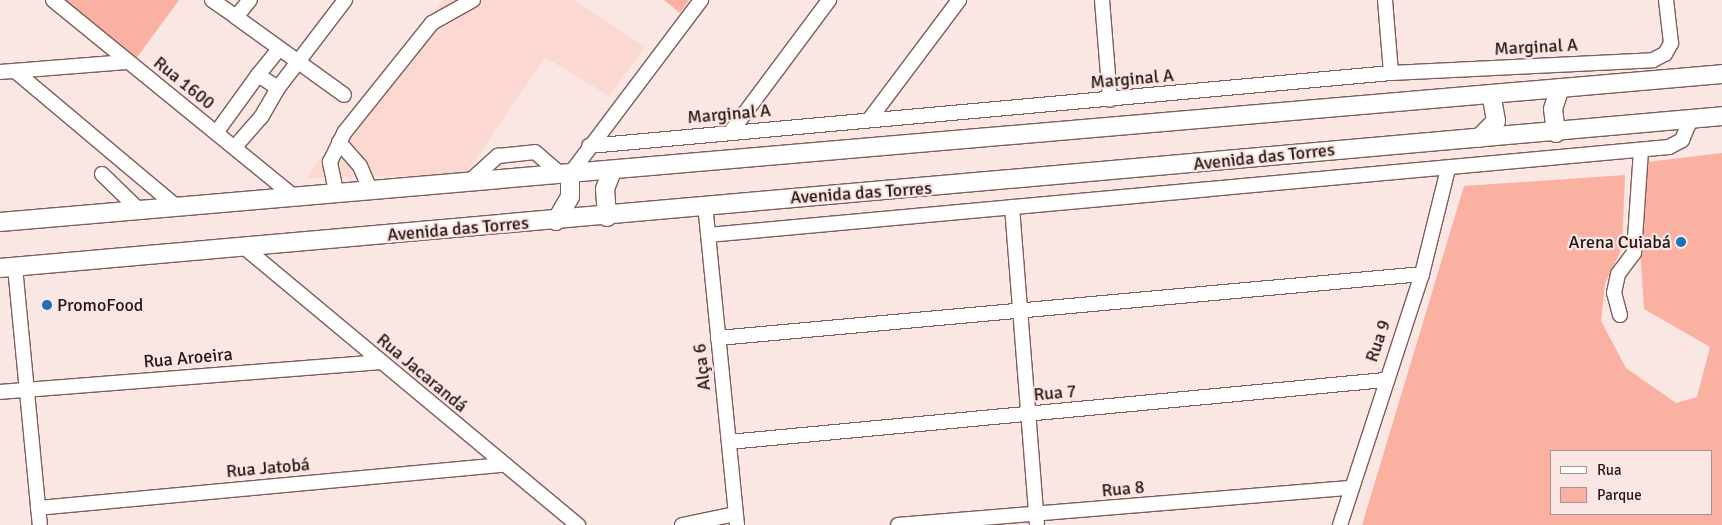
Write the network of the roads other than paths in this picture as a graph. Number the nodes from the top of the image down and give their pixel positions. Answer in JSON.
{"nodes":[{"id":1,"x":54,"y":0,"type":"edge"},
{"id":2,"x":212,"y":0,"type":"edge"},
{"id":3,"x":250,"y":0,"type":"edge"},
{"id":4,"x":345,"y":0,"type":"edge"},
{"id":5,"x":473,"y":0,"type":"edge"},
{"id":6,"x":700,"y":0,"type":"edge"},
{"id":7,"x":829,"y":0,"type":"edge"},
{"id":8,"x":959,"y":0,"type":"edge"},
{"id":9,"x":1102,"y":0,"type":"edge"},
{"id":10,"x":1385,"y":0,"type":"edge"},
{"id":11,"x":1666,"y":0,"type":"edge"},
{"id":12,"x":236,"y":17,"type":"junction"},
{"id":13,"x":278,"y":50,"type":"junction"},
{"id":14,"x":127,"y":62,"type":"junction"},
{"id":15,"x":296,"y":63,"type":"junction"},
{"id":16,"x":15,"y":71,"type":"junction"},
{"id":17,"x":0,"y":72,"type":"edge"},
{"id":18,"x":1391,"y":73,"type":"junction"},
{"id":19,"x":1722,"y":74,"type":"edge"},
{"id":20,"x":258,"y":75,"type":"junction"},
{"id":21,"x":278,"y":88,"type":"junction"},
{"id":22,"x":1560,"y":88,"type":"junction"},
{"id":23,"x":1490,"y":94,"type":"junction"},
{"id":24,"x":344,"y":95,"type":"dead end"},
{"id":25,"x":1110,"y":100,"type":"junction"},
{"id":26,"x":1722,"y":116,"type":"edge"},
{"id":27,"x":1690,"y":119,"type":"junction"},
{"id":28,"x":869,"y":120,"type":"junction"},
{"id":29,"x":216,"y":133,"type":"junction"},
{"id":30,"x":730,"y":133,"type":"junction"},
{"id":31,"x":1556,"y":133,"type":"junction"},
{"id":32,"x":1479,"y":138,"type":"junction"},
{"id":33,"x":338,"y":142,"type":"junction"},
{"id":34,"x":589,"y":146,"type":"junction"},
{"id":35,"x":235,"y":147,"type":"junction"},
{"id":36,"x":1641,"y":150,"type":"junction"},
{"id":37,"x":1448,"y":169,"type":"junction"},
{"id":38,"x":612,"y":171,"type":"junction"},
{"id":39,"x":102,"y":174,"type":"dead end"},
{"id":40,"x":565,"y":174,"type":"junction"},
{"id":41,"x":470,"y":181,"type":"junction"},
{"id":42,"x":370,"y":189,"type":"junction"},
{"id":43,"x":336,"y":191,"type":"junction"},
{"id":44,"x":292,"y":195,"type":"junction"},
{"id":45,"x":705,"y":204,"type":"junction"},
{"id":46,"x":177,"y":207,"type":"junction"},
{"id":47,"x":1012,"y":207,"type":"junction"},
{"id":48,"x":139,"y":210,"type":"junction"},
{"id":49,"x":607,"y":217,"type":"junction"},
{"id":50,"x":556,"y":221,"type":"junction"},
{"id":51,"x":0,"y":222,"type":"edge"},
{"id":52,"x":708,"y":235,"type":"junction"},
{"id":53,"x":244,"y":247,"type":"junction"},
{"id":54,"x":8,"y":267,"type":"edge"},
{"id":55,"x":1422,"y":274,"type":"junction"},
{"id":56,"x":1020,"y":309,"type":"junction"},
{"id":57,"x":1620,"y":315,"type":"dead end"},
{"id":58,"x":718,"y":338,"type":"junction"},
{"id":59,"x":378,"y":362,"type":"junction"},
{"id":60,"x":1385,"y":380,"type":"junction"},
{"id":61,"x":24,"y":390,"type":"junction"},
{"id":62,"x":0,"y":392,"type":"edge"},
{"id":63,"x":1028,"y":415,"type":"junction"},
{"id":64,"x":729,"y":442,"type":"junction"},
{"id":65,"x":501,"y":465,"type":"junction"},
{"id":66,"x":1351,"y":488,"type":"junction"},
{"id":67,"x":38,"y":508,"type":"junction"},
{"id":68,"x":736,"y":520,"type":"edge"},
{"id":69,"x":1037,"y":520,"type":"edge"},
{"id":70,"x":40,"y":525,"type":"edge"},
{"id":71,"x":578,"y":525,"type":"edge"},
{"id":72,"x":682,"y":525,"type":"edge"},
{"id":73,"x":898,"y":525,"type":"edge"},
{"id":74,"x":1340,"y":525,"type":"edge"}],
"edges":[{"from":1,"to":14,"type":"street","name":"Rua 1600"},
{"from":2,"to":12,"type":"street"},
{"from":3,"to":12,"type":"street"},
{"from":4,"to":15,"type":"street"},
{"from":5,"to":33,"type":"street"},
{"from":6,"to":34,"type":"street"},
{"from":7,"to":30,"type":"street"},
{"from":8,"to":28,"type":"street"},
{"from":9,"to":25,"type":"street"},
{"from":10,"to":18,"type":"street"},
{"from":11,"to":18,"type":"street","name":"Marginal A"},
{"from":12,"to":13,"type":"street"},
{"from":13,"to":15,"type":"street"},
{"from":13,"to":20,"type":"street"},
{"from":14,"to":16,"type":"street"},
{"from":14,"to":29,"type":"street","name":"Rua 1600"},
{"from":15,"to":21,"type":"street"},
{"from":15,"to":24,"type":"street"},
{"from":16,"to":17,"type":"street"},
{"from":16,"to":46,"type":"street"},
{"from":18,"to":25,"type":"street","name":"Marginal A"},
{"from":19,"to":22,"type":"main road"},
{"from":20,"to":21,"type":"street"},
{"from":20,"to":29,"type":"street"},
{"from":21,"to":35,"type":"street"},
{"from":22,"to":23,"type":"main road"},
{"from":22,"to":31,"type":"main road"},
{"from":23,"to":32,"type":"main road"},
{"from":23,"to":38,"type":"main road"},
{"from":25,"to":28,"type":"street","name":"Marginal A"},
{"from":26,"to":27,"type":"main road","name":"Avenida das Torres"},
{"from":27,"to":31,"type":"main road","name":"Avenida das Torres"},
{"from":27,"to":36,"type":"street"},
{"from":28,"to":30,"type":"street","name":"Marginal A"},
{"from":29,"to":35,"type":"street","name":"Rua 1600"},
{"from":30,"to":34,"type":"street","name":"Marginal A"},
{"from":31,"to":32,"type":"main road","name":"Avenida das Torres"},
{"from":32,"to":45,"type":"main road","name":"Avenida das Torres"},
{"from":33,"to":42,"type":"street"},
{"from":33,"to":43,"type":"street"},
{"from":34,"to":40,"type":"street"},
{"from":35,"to":44,"type":"street","name":"Rua 1600"},
{"from":36,"to":37,"type":"street"},
{"from":36,"to":57,"type":"street"},
{"from":37,"to":47,"type":"street"},
{"from":37,"to":55,"type":"street","name":"Rua 9"},
{"from":38,"to":40,"type":"main road"},
{"from":38,"to":49,"type":"main road"},
{"from":39,"to":48,"type":"street"},
{"from":40,"to":41,"type":"main road"},
{"from":40,"to":41,"type":"street"},
{"from":40,"to":50,"type":"main road"},
{"from":41,"to":42,"type":"main road"},
{"from":42,"to":43,"type":"main road"},
{"from":43,"to":44,"type":"main road"},
{"from":44,"to":46,"type":"main road"},
{"from":45,"to":49,"type":"main road","name":"Avenida das Torres"},
{"from":45,"to":52,"type":"street","name":"Alça 6"},
{"from":46,"to":48,"type":"main road"},
{"from":47,"to":52,"type":"street"},
{"from":47,"to":56,"type":"street"},
{"from":48,"to":51,"type":"main road"},
{"from":49,"to":50,"type":"main road","name":"Avenida das Torres"},
{"from":50,"to":53,"type":"main road","name":"Avenida das Torres"},
{"from":52,"to":58,"type":"street","name":"Alça 6"},
{"from":53,"to":54,"type":"main road","name":"Avenida das Torres"},
{"from":53,"to":59,"type":"street","name":"Rua Jacarandá"},
{"from":54,"to":61,"type":"street"},
{"from":55,"to":56,"type":"street"},
{"from":55,"to":60,"type":"street","name":"Rua 9"},
{"from":56,"to":58,"type":"street"},
{"from":56,"to":63,"type":"street"},
{"from":58,"to":64,"type":"street","name":"Alça 6"},
{"from":59,"to":61,"type":"street","name":"Rua Aroeira"},
{"from":59,"to":65,"type":"street","name":"Rua Jacarandá"},
{"from":60,"to":63,"type":"street","name":"Rua 7"},
{"from":60,"to":66,"type":"street","name":"Rua 9"},
{"from":61,"to":62,"type":"street","name":"Rua Aroeira"},
{"from":61,"to":67,"type":"street"},
{"from":63,"to":64,"type":"street","name":"Rua 7"},
{"from":63,"to":69,"type":"street"},
{"from":64,"to":68,"type":"street","name":"Alça 6"},
{"from":65,"to":67,"type":"street","name":"Rua Jatobá"},
{"from":65,"to":71,"type":"street","name":"Rua Jacarandá"},
{"from":66,"to":69,"type":"street","name":"Rua 8"},
{"from":66,"to":74,"type":"street","name":"Rua 9"},
{"from":67,"to":70,"type":"street"},
{"from":68,"to":72,"type":"street"},
{"from":69,"to":73,"type":"street","name":"Rua 8"}]}
